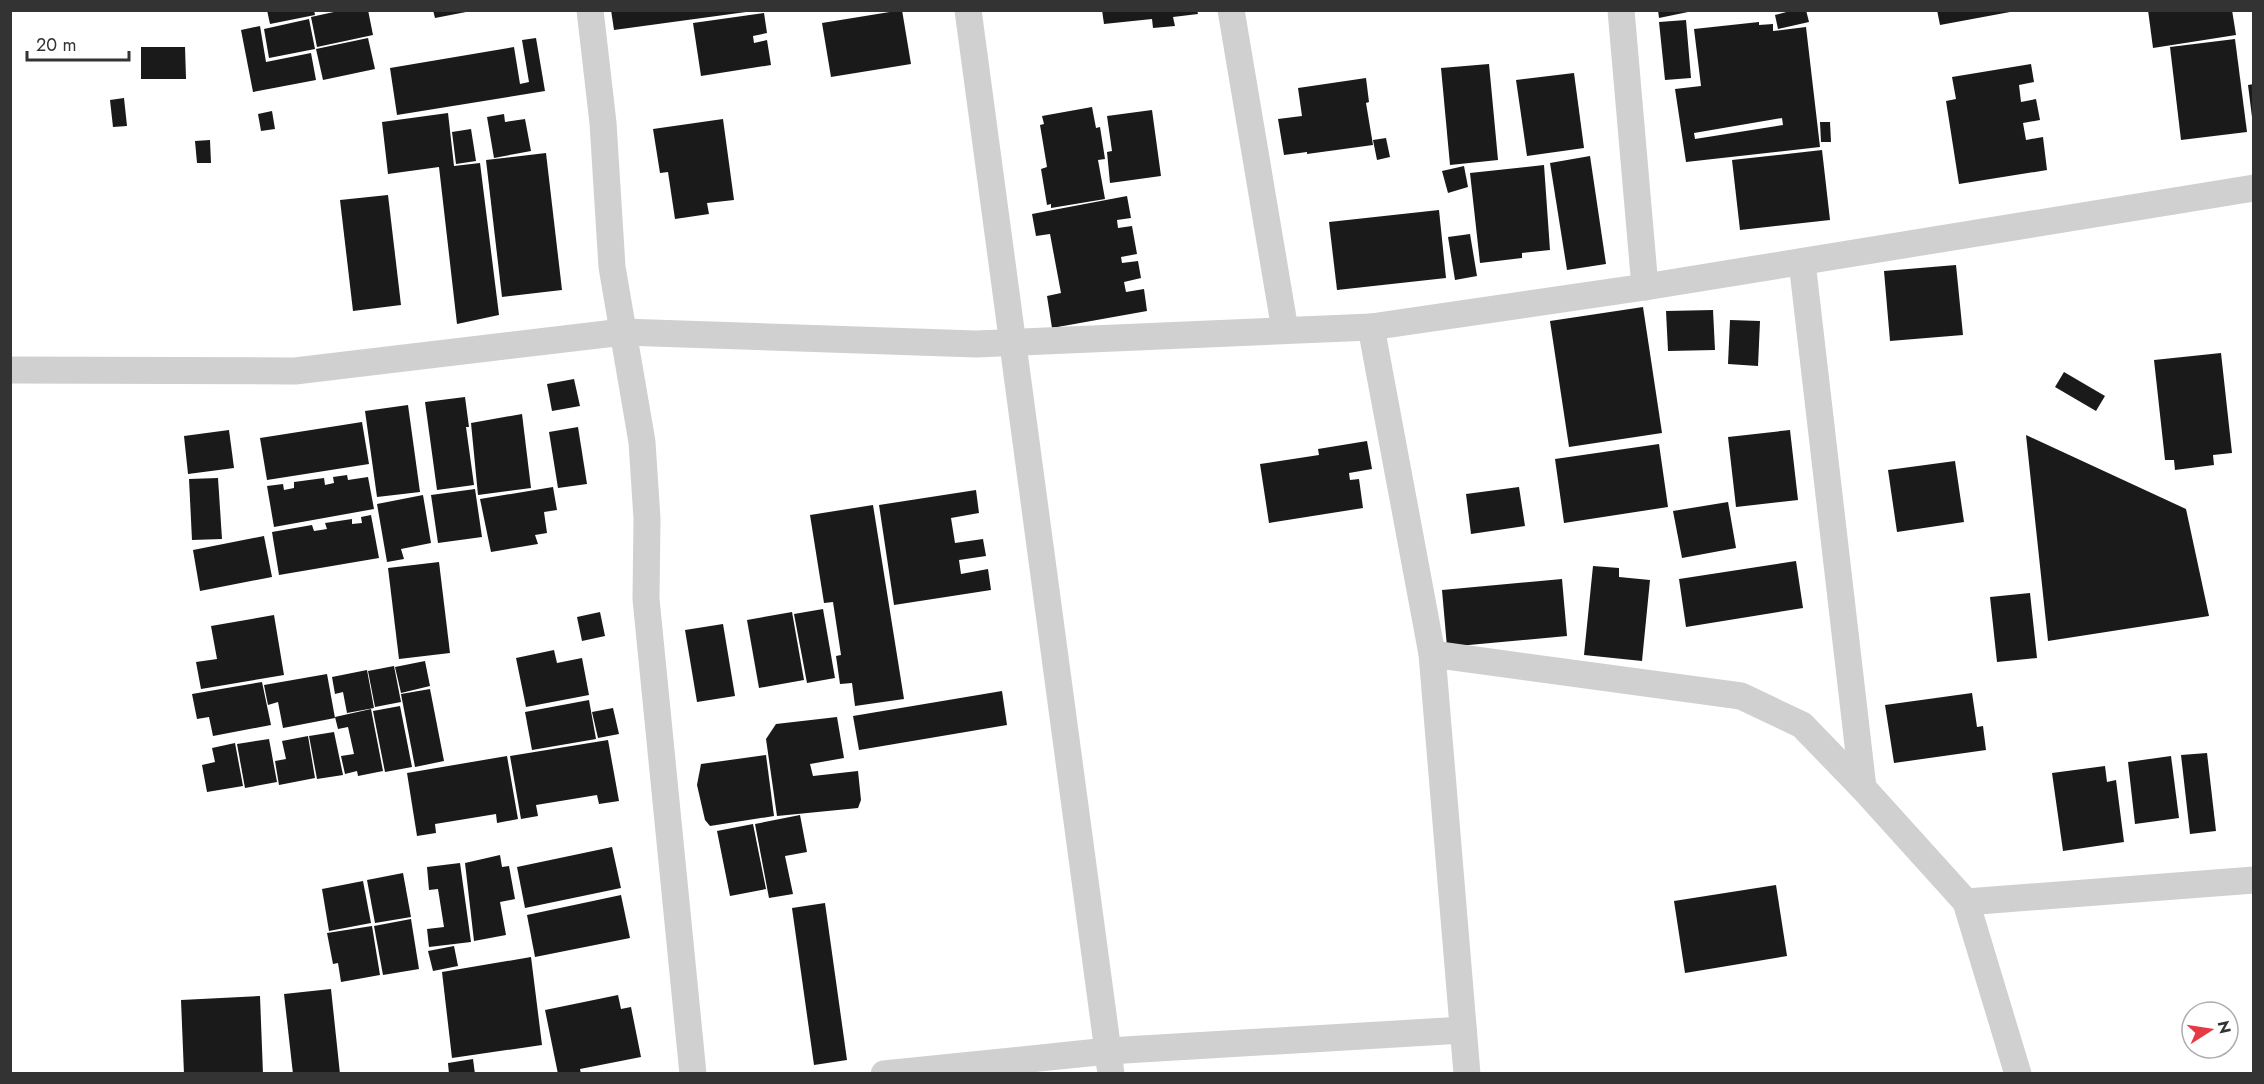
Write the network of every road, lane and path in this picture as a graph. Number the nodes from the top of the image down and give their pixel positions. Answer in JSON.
{"nodes":[{"id":1,"x":591,"y":10,"type":"edge"},
{"id":2,"x":968,"y":10,"type":"edge"},
{"id":3,"x":1231,"y":10,"type":"edge"},
{"id":4,"x":1622,"y":10,"type":"edge"},
{"id":5,"x":2253,"y":188,"type":"edge"},
{"id":6,"x":1802,"y":262,"type":"junction"},
{"id":7,"x":1645,"y":287,"type":"junction"},
{"id":8,"x":1371,"y":327,"type":"junction"},
{"id":9,"x":1285,"y":330,"type":"junction"},
{"id":10,"x":623,"y":332,"type":"junction"},
{"id":11,"x":1014,"y":343,"type":"junction"},
{"id":12,"x":10,"y":370,"type":"edge"},
{"id":13,"x":1432,"y":654,"type":"junction"},
{"id":14,"x":1863,"y":788,"type":"junction"},
{"id":15,"x":2253,"y":880,"type":"edge"},
{"id":16,"x":1966,"y":902,"type":"junction"},
{"id":17,"x":1463,"y":1030,"type":"junction"},
{"id":18,"x":1109,"y":1062,"type":"edge"},
{"id":19,"x":693,"y":1074,"type":"edge"},
{"id":20,"x":884,"y":1074,"type":"edge"},
{"id":21,"x":1467,"y":1074,"type":"edge"},
{"id":22,"x":2018,"y":1074,"type":"edge"}],
"edges":[{"from":1,"to":10,"type":"street"},
{"from":2,"to":11,"type":"street"},
{"from":3,"to":9,"type":"street"},
{"from":4,"to":7,"type":"street"},
{"from":5,"to":6,"type":"street"},
{"from":6,"to":7,"type":"street"},
{"from":6,"to":14,"type":"street"},
{"from":7,"to":8,"type":"street"},
{"from":8,"to":9,"type":"street"},
{"from":8,"to":13,"type":"street"},
{"from":9,"to":11,"type":"street"},
{"from":10,"to":11,"type":"street"},
{"from":10,"to":12,"type":"street"},
{"from":10,"to":19,"type":"street"},
{"from":11,"to":18,"type":"street"},
{"from":13,"to":14,"type":"street"},
{"from":13,"to":17,"type":"street"},
{"from":14,"to":16,"type":"street"},
{"from":15,"to":16,"type":"street"},
{"from":16,"to":22,"type":"street"},
{"from":17,"to":18,"type":"street"},
{"from":17,"to":21,"type":"street"},
{"from":18,"to":20,"type":"street"}]}
